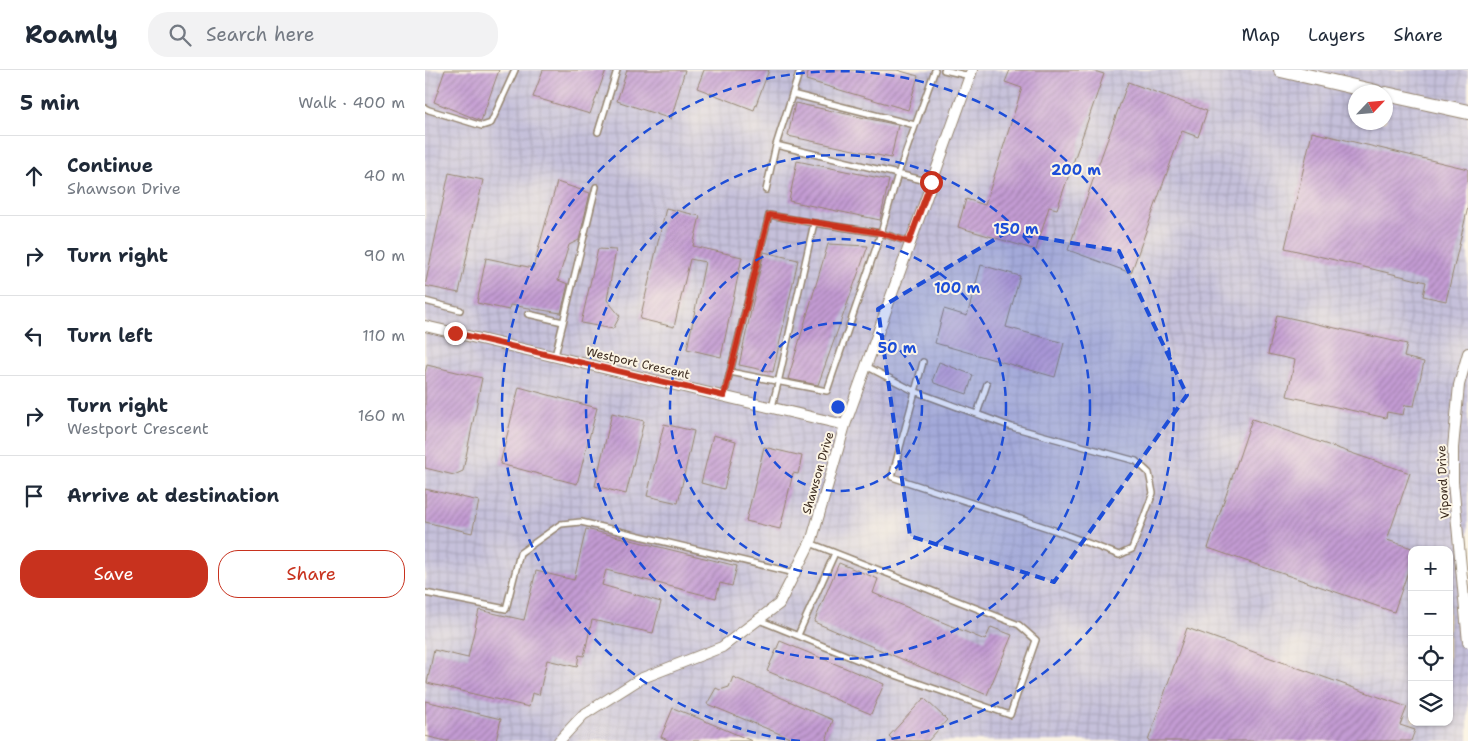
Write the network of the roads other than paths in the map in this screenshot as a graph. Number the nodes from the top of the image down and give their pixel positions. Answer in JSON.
{"nodes":[{"id":1,"x":515,"y":70,"type":"edge"},
{"id":2,"x":617,"y":70,"type":"edge"},
{"id":3,"x":800,"y":70,"type":"edge"},
{"id":4,"x":935,"y":70,"type":"edge"},
{"id":5,"x":944,"y":70,"type":"edge"},
{"id":6,"x":1281,"y":70,"type":"edge"},
{"id":7,"x":971,"y":73,"type":"edge"},
{"id":8,"x":1348,"y":86,"type":"edge"},
{"id":9,"x":793,"y":94,"type":"junction"},
{"id":10,"x":1393,"y":96,"type":"edge"},
{"id":11,"x":425,"y":108,"type":"edge"},
{"id":12,"x":1468,"y":112,"type":"edge"},
{"id":13,"x":915,"y":125,"type":"junction"},
{"id":14,"x":598,"y":132,"type":"dead end"},
{"id":15,"x":776,"y":145,"type":"junction"},
{"id":16,"x":898,"y":174,"type":"junction"},
{"id":17,"x":931,"y":182,"type":"junction"},
{"id":18,"x":596,"y":187,"type":"dead end"},
{"id":19,"x":767,"y":190,"type":"dead end"},
{"id":20,"x":814,"y":223,"type":"junction"},
{"id":21,"x":881,"y":233,"type":"junction"},
{"id":22,"x":909,"y":242,"type":"junction"},
{"id":23,"x":425,"y":301,"type":"edge"},
{"id":24,"x":460,"y":310,"type":"dead end"},
{"id":25,"x":528,"y":314,"type":"dead end"},
{"id":26,"x":563,"y":322,"type":"junction"},
{"id":27,"x":425,"y":326,"type":"edge"},
{"id":28,"x":1468,"y":352,"type":"edge"},
{"id":29,"x":555,"y":356,"type":"junction"},
{"id":30,"x":923,"y":362,"type":"dead end"},
{"id":31,"x":865,"y":366,"type":"junction"},
{"id":32,"x":730,"y":372,"type":"junction"},
{"id":33,"x":778,"y":383,"type":"junction"},
{"id":34,"x":987,"y":384,"type":"dead end"},
{"id":35,"x":914,"y":391,"type":"junction"},
{"id":36,"x":724,"y":396,"type":"junction"},
{"id":37,"x":772,"y":408,"type":"junction"},
{"id":38,"x":977,"y":414,"type":"junction"},
{"id":39,"x":845,"y":424,"type":"junction"},
{"id":40,"x":809,"y":543,"type":"junction"},
{"id":41,"x":835,"y":553,"type":"junction"},
{"id":42,"x":795,"y":573,"type":"junction"},
{"id":43,"x":425,"y":593,"type":"edge"},
{"id":44,"x":759,"y":620,"type":"junction"},
{"id":45,"x":798,"y":635,"type":"junction"},
{"id":46,"x":1468,"y":642,"type":"edge"},
{"id":47,"x":559,"y":741,"type":"edge"}],
"edges":[{"from":1,"to":11,"type":"lane"},
{"from":2,"to":14,"type":"lane"},
{"from":3,"to":9,"type":"lane"},
{"from":4,"to":13,"type":"lane"},
{"from":5,"to":7,"type":"lane"},
{"from":6,"to":8,"type":"street"},
{"from":7,"to":17,"type":"street","name":"Shawson Drive"},
{"from":9,"to":13,"type":"lane"},
{"from":9,"to":15,"type":"lane"},
{"from":10,"to":12,"type":"street"},
{"from":13,"to":16,"type":"lane"},
{"from":15,"to":16,"type":"lane"},
{"from":15,"to":19,"type":"lane"},
{"from":16,"to":17,"type":"lane"},
{"from":16,"to":21,"type":"lane"},
{"from":17,"to":22,"type":"street","name":"Shawson Drive"},
{"from":18,"to":26,"type":"lane"},
{"from":20,"to":21,"type":"lane"},
{"from":20,"to":32,"type":"lane"},
{"from":20,"to":33,"type":"lane"},
{"from":21,"to":22,"type":"lane"},
{"from":21,"to":33,"type":"lane"},
{"from":22,"to":31,"type":"street","name":"Shawson Drive"},
{"from":23,"to":24,"type":"lane"},
{"from":25,"to":26,"type":"lane"},
{"from":26,"to":29,"type":"lane"},
{"from":27,"to":29,"type":"street","name":"Westport Crescent"},
{"from":28,"to":46,"type":"street","name":"Vipond Drive"},
{"from":29,"to":36,"type":"street","name":"Westport Crescent"},
{"from":30,"to":35,"type":"lane"},
{"from":31,"to":35,"type":"lane"},
{"from":31,"to":39,"type":"street","name":"Shawson Drive"},
{"from":32,"to":33,"type":"lane"},
{"from":32,"to":36,"type":"lane"},
{"from":33,"to":37,"type":"lane"},
{"from":34,"to":38,"type":"lane"},
{"from":35,"to":38,"type":"lane"},
{"from":35,"to":38,"type":"lane"},
{"from":36,"to":37,"type":"street","name":"Westport Crescent"},
{"from":37,"to":39,"type":"street","name":"Westport Crescent"},
{"from":39,"to":40,"type":"street","name":"Shawson Drive"},
{"from":40,"to":41,"type":"lane"},
{"from":40,"to":42,"type":"street","name":"Shawson Drive"},
{"from":41,"to":45,"type":"lane"},
{"from":41,"to":45,"type":"lane"},
{"from":42,"to":43,"type":"lane"},
{"from":42,"to":44,"type":"street","name":"Shawson Drive"},
{"from":44,"to":45,"type":"lane"},
{"from":44,"to":47,"type":"street","name":"Shawson Drive"}]}
